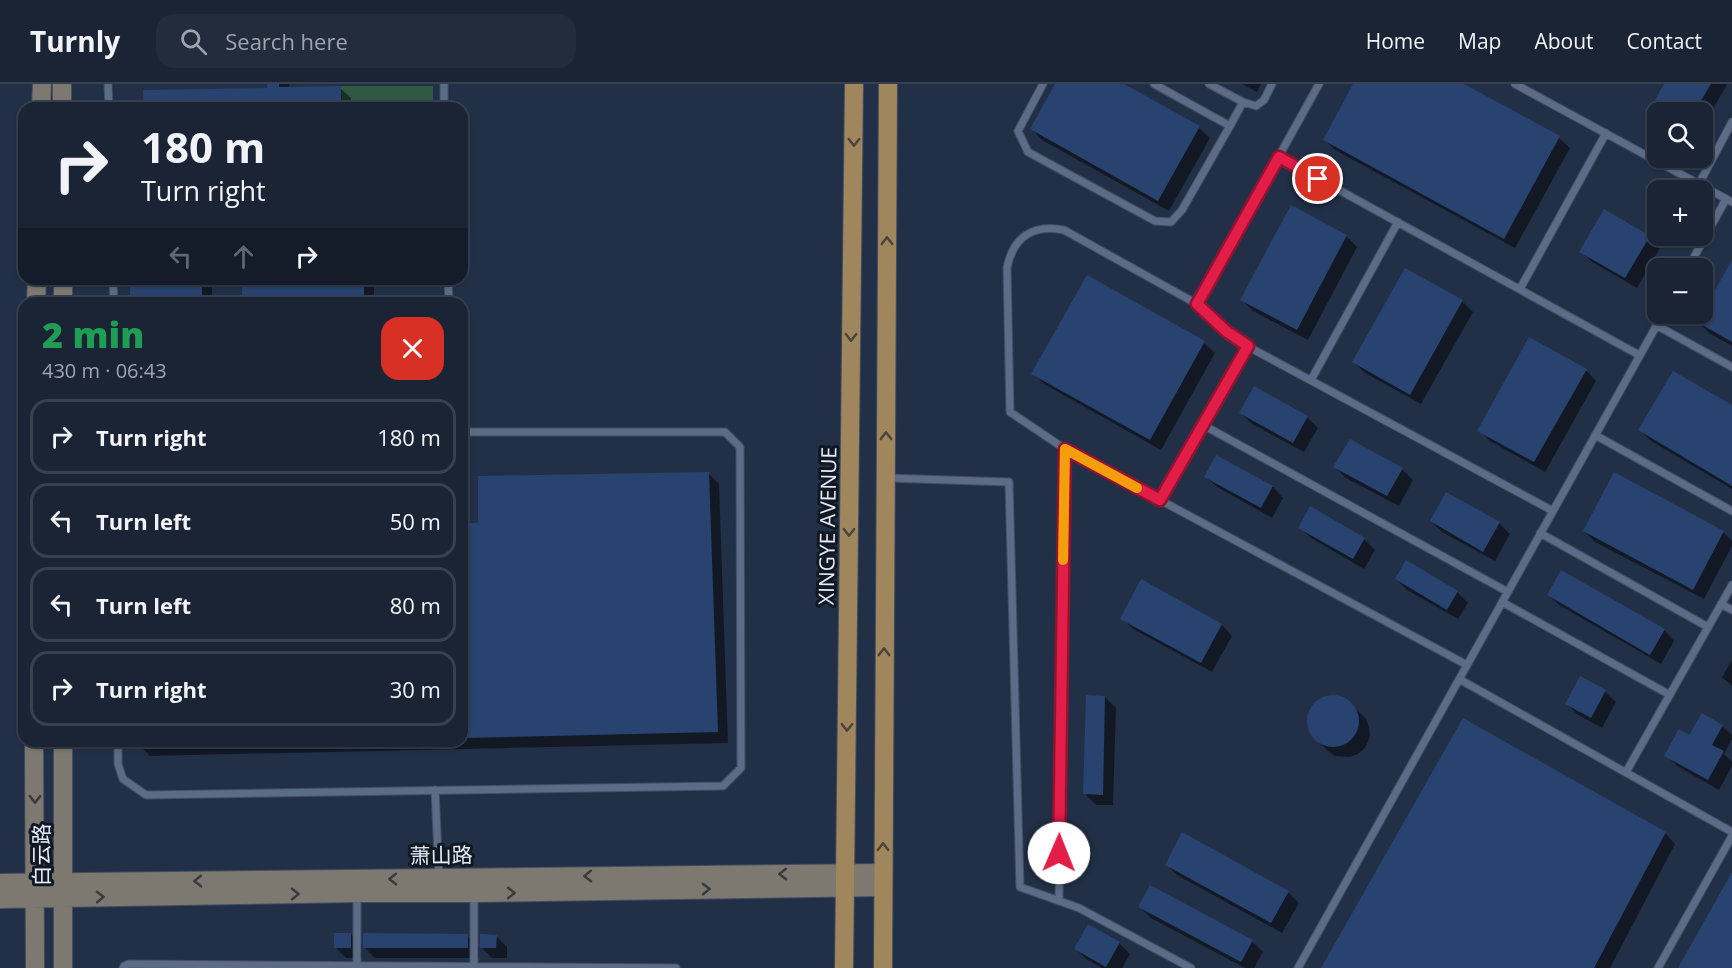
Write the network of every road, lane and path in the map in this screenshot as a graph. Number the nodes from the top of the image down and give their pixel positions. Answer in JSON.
{"nodes":[{"id":1,"x":42,"y":84,"type":"edge"},
{"id":2,"x":62,"y":84,"type":"edge"},
{"id":3,"x":108,"y":84,"type":"edge"},
{"id":4,"x":444,"y":84,"type":"edge"},
{"id":5,"x":854,"y":84,"type":"edge"},
{"id":6,"x":888,"y":84,"type":"edge"},
{"id":7,"x":1043,"y":84,"type":"edge"},
{"id":8,"x":1154,"y":84,"type":"edge"},
{"id":9,"x":1209,"y":84,"type":"edge"},
{"id":10,"x":1272,"y":84,"type":"edge"},
{"id":11,"x":1319,"y":84,"type":"edge"},
{"id":12,"x":1515,"y":84,"type":"edge"},
{"id":13,"x":41,"y":102,"type":"edge"},
{"id":14,"x":62,"y":102,"type":"edge"},
{"id":15,"x":109,"y":102,"type":"edge"},
{"id":16,"x":444,"y":102,"type":"edge"},
{"id":17,"x":1243,"y":102,"type":"junction"},
{"id":18,"x":1732,"y":122,"type":"edge"},
{"id":19,"x":1230,"y":126,"type":"junction"},
{"id":20,"x":1606,"y":133,"type":"junction"},
{"id":21,"x":1279,"y":157,"type":"junction"},
{"id":22,"x":1692,"y":180,"type":"edge"},
{"id":23,"x":1701,"y":180,"type":"edge"},
{"id":24,"x":1713,"y":192,"type":"edge"},
{"id":25,"x":1729,"y":201,"type":"edge"},
{"id":26,"x":1398,"y":222,"type":"junction"},
{"id":27,"x":1694,"y":258,"type":"edge"},
{"id":28,"x":1520,"y":290,"type":"junction"},
{"id":29,"x":1197,"y":304,"type":"junction"},
{"id":30,"x":1656,"y":325,"type":"joint"},
{"id":31,"x":1248,"y":346,"type":"junction"},
{"id":32,"x":1640,"y":355,"type":"junction"},
{"id":33,"x":1732,"y":367,"type":"edge"},
{"id":34,"x":1311,"y":380,"type":"junction"},
{"id":35,"x":1203,"y":425,"type":"junction"},
{"id":36,"x":468,"y":432,"type":"edge"},
{"id":37,"x":1595,"y":435,"type":"junction"},
{"id":38,"x":1065,"y":449,"type":"junction"},
{"id":39,"x":885,"y":478,"type":"junction"},
{"id":40,"x":1160,"y":500,"type":"junction"},
{"id":41,"x":1732,"y":510,"type":"edge"},
{"id":42,"x":1553,"y":511,"type":"junction"},
{"id":43,"x":1540,"y":533,"type":"junction"},
{"id":44,"x":1732,"y":585,"type":"edge"},
{"id":45,"x":1508,"y":591,"type":"junction"},
{"id":46,"x":1502,"y":602,"type":"junction"},
{"id":47,"x":1721,"y":604,"type":"junction"},
{"id":48,"x":1732,"y":610,"type":"edge"},
{"id":49,"x":1708,"y":627,"type":"junction"},
{"id":50,"x":1467,"y":665,"type":"junction"},
{"id":51,"x":1459,"y":679,"type":"junction"},
{"id":52,"x":1670,"y":695,"type":"junction"},
{"id":53,"x":34,"y":747,"type":"edge"},
{"id":54,"x":63,"y":747,"type":"edge"},
{"id":55,"x":118,"y":747,"type":"edge"},
{"id":56,"x":1626,"y":772,"type":"junction"},
{"id":57,"x":435,"y":790,"type":"junction"},
{"id":58,"x":1732,"y":834,"type":"edge"},
{"id":59,"x":845,"y":880,"type":"junction"},
{"id":60,"x":883,"y":880,"type":"junction"},
{"id":61,"x":0,"y":883,"type":"edge"},
{"id":62,"x":440,"y":886,"type":"junction"},
{"id":63,"x":35,"y":890,"type":"junction"},
{"id":64,"x":63,"y":890,"type":"junction"},
{"id":65,"x":357,"y":893,"type":"junction"},
{"id":66,"x":474,"y":894,"type":"junction"},
{"id":67,"x":0,"y":898,"type":"edge"},
{"id":68,"x":1059,"y":901,"type":"junction"},
{"id":69,"x":167,"y":966,"type":"edge"},
{"id":70,"x":357,"y":967,"type":"edge"},
{"id":71,"x":474,"y":967,"type":"edge"},
{"id":72,"x":35,"y":968,"type":"edge"},
{"id":73,"x":63,"y":968,"type":"edge"},
{"id":74,"x":123,"y":968,"type":"edge"},
{"id":75,"x":676,"y":968,"type":"edge"},
{"id":76,"x":844,"y":968,"type":"edge"},
{"id":77,"x":883,"y":968,"type":"edge"},
{"id":78,"x":1191,"y":968,"type":"edge"},
{"id":79,"x":1298,"y":968,"type":"edge"},
{"id":80,"x":1658,"y":968,"type":"edge"}],
"edges":[{"from":1,"to":13,"type":"street"},
{"from":2,"to":14,"type":"street"},
{"from":3,"to":15,"type":"lane"},
{"from":4,"to":16,"type":"lane"},
{"from":5,"to":59,"type":"main road","name":"XINGYE AVENUE","one_way":true},
{"from":39,"to":6,"type":"main road","one_way":true},
{"from":7,"to":19,"type":"lane"},
{"from":8,"to":19,"type":"lane"},
{"from":9,"to":17,"type":"lane"},
{"from":10,"to":17,"type":"lane"},
{"from":11,"to":21,"type":"lane"},
{"from":12,"to":20,"type":"lane"},
{"from":17,"to":19,"type":"lane"},
{"from":18,"to":23,"type":"lane"},
{"from":20,"to":22,"type":"lane"},
{"from":20,"to":28,"type":"lane"},
{"from":21,"to":26,"type":"lane"},
{"from":21,"to":29,"type":"lane"},
{"from":24,"to":25,"type":"lane"},
{"from":25,"to":27,"type":"lane"},
{"from":26,"to":28,"type":"lane"},
{"from":26,"to":34,"type":"lane"},
{"from":28,"to":32,"type":"lane"},
{"from":29,"to":31,"type":"lane"},
{"from":29,"to":38,"type":"lane"},
{"from":30,"to":32,"type":"lane"},
{"from":30,"to":33,"type":"lane"},
{"from":31,"to":34,"type":"lane"},
{"from":31,"to":35,"type":"lane"},
{"from":32,"to":37,"type":"lane"},
{"from":34,"to":42,"type":"lane"},
{"from":35,"to":40,"type":"lane"},
{"from":35,"to":45,"type":"lane"},
{"from":36,"to":57,"type":"lane"},
{"from":37,"to":41,"type":"lane"},
{"from":37,"to":42,"type":"lane"},
{"from":38,"to":40,"type":"lane"},
{"from":38,"to":68,"type":"lane"},
{"from":60,"to":39,"type":"main road","one_way":true},
{"from":39,"to":68,"type":"lane"},
{"from":40,"to":50,"type":"lane"},
{"from":42,"to":43,"type":"lane"},
{"from":43,"to":45,"type":"lane"},
{"from":43,"to":49,"type":"lane"},
{"from":44,"to":47,"type":"lane"},
{"from":45,"to":46,"type":"lane"},
{"from":46,"to":50,"type":"lane"},
{"from":46,"to":52,"type":"lane"},
{"from":47,"to":48,"type":"lane"},
{"from":47,"to":49,"type":"lane"},
{"from":49,"to":52,"type":"lane"},
{"from":50,"to":51,"type":"lane"},
{"from":51,"to":56,"type":"lane"},
{"from":51,"to":79,"type":"lane"},
{"from":52,"to":56,"type":"lane"},
{"from":53,"to":63,"type":"street","name":"白云路","one_way":true},
{"from":54,"to":64,"type":"street","name":"白云路"},
{"from":55,"to":57,"type":"lane"},
{"from":56,"to":58,"type":"lane"},
{"from":57,"to":62,"type":"lane"},
{"from":58,"to":80,"type":"lane"},
{"from":59,"to":60,"type":"street","name":"萧山路"},
{"from":59,"to":62,"type":"street","name":"萧山路","one_way":true},
{"from":66,"to":59,"type":"street","name":"萧山路","one_way":true},
{"from":59,"to":76,"type":"main road","name":"XINGYE AVENUE"},
{"from":60,"to":77,"type":"main road"},
{"from":61,"to":63,"type":"street","name":"萧山路"},
{"from":62,"to":64,"type":"street","name":"萧山路","one_way":true},
{"from":62,"to":65,"type":"street","name":"萧山路"},
{"from":62,"to":66,"type":"street","name":"萧山路"},
{"from":63,"to":64,"type":"street","name":"萧山路"},
{"from":63,"to":67,"type":"street","name":"萧山路"},
{"from":63,"to":72,"type":"street","name":"白云路"},
{"from":64,"to":65,"type":"street","name":"萧山路","one_way":true},
{"from":64,"to":73,"type":"street","name":"白云路"},
{"from":65,"to":70,"type":"lane"},
{"from":66,"to":71,"type":"lane"},
{"from":68,"to":78,"type":"lane"},
{"from":69,"to":70,"type":"lane"},
{"from":69,"to":74,"type":"lane"},
{"from":70,"to":71,"type":"lane"},
{"from":71,"to":75,"type":"lane"}]}
